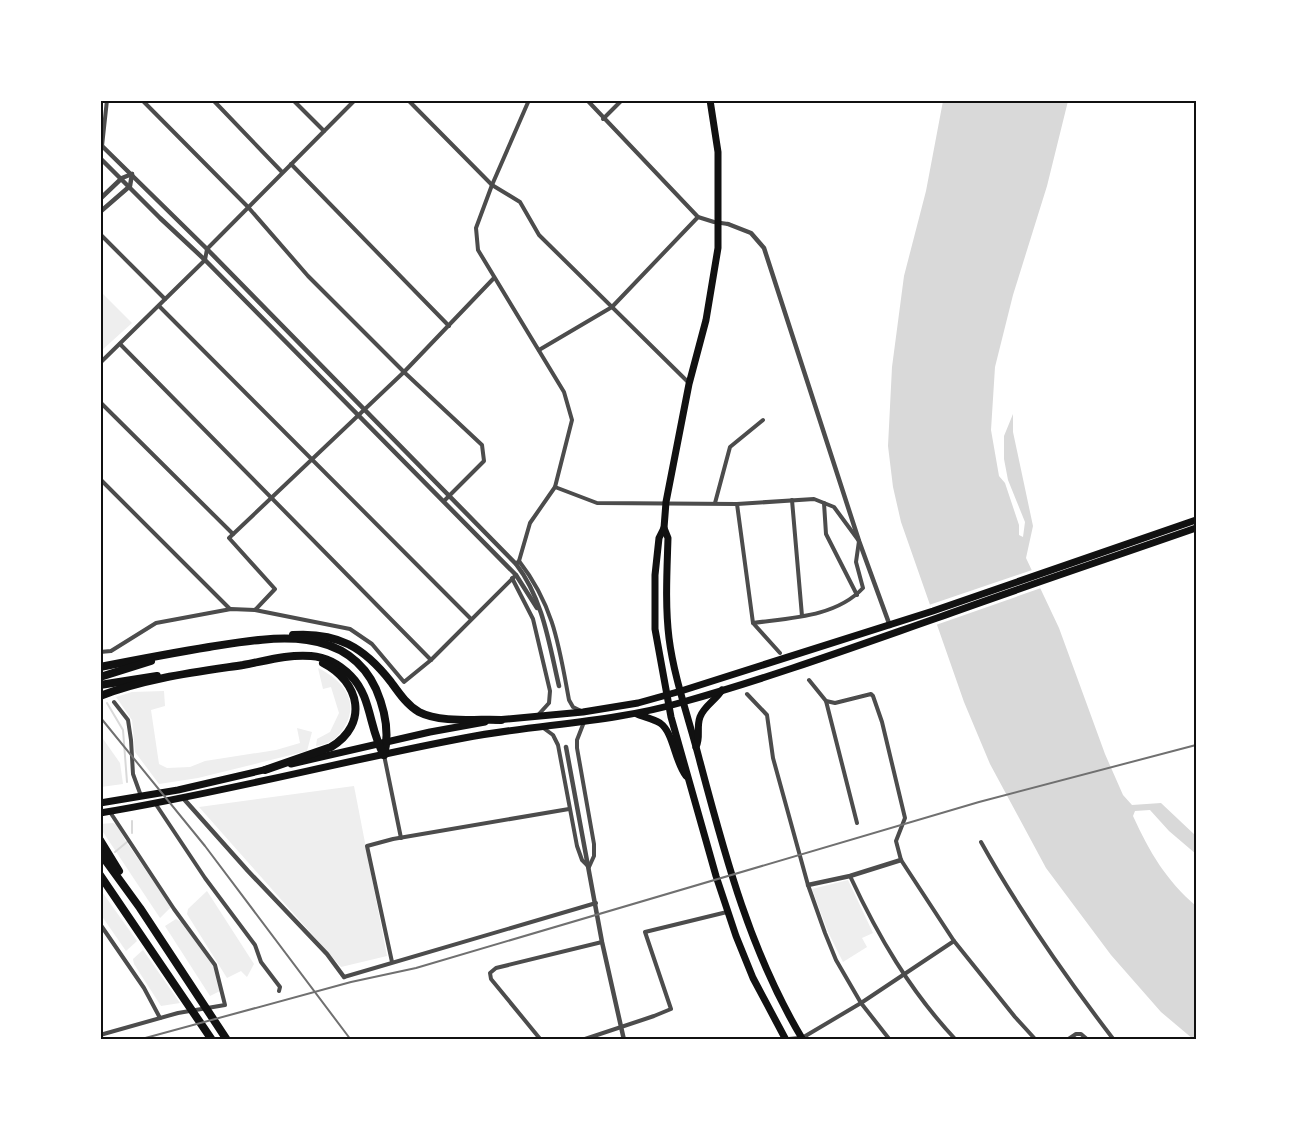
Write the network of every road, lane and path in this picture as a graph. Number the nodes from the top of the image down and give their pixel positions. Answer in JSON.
{"nodes":[{"id":1,"x":107,"y":100,"type":"edge"},
{"id":2,"x":142,"y":100,"type":"edge"},
{"id":3,"x":213,"y":100,"type":"edge"},
{"id":4,"x":293,"y":100,"type":"edge"},
{"id":5,"x":355,"y":100,"type":"edge"},
{"id":6,"x":408,"y":100,"type":"edge"},
{"id":7,"x":529,"y":100,"type":"edge"},
{"id":8,"x":587,"y":100,"type":"edge"},
{"id":9,"x":622,"y":100,"type":"edge"},
{"id":10,"x":710,"y":100,"type":"edge"},
{"id":11,"x":603,"y":119,"type":"junction"},
{"id":12,"x":324,"y":131,"type":"junction"},
{"id":13,"x":101,"y":145,"type":"edge"},
{"id":14,"x":100,"y":158,"type":"edge"},
{"id":15,"x":291,"y":164,"type":"junction"},
{"id":16,"x":282,"y":172,"type":"junction"},
{"id":17,"x":132,"y":174,"type":"junction"},
{"id":18,"x":122,"y":178,"type":"junction"},
{"id":19,"x":492,"y":185,"type":"junction"},
{"id":20,"x":130,"y":186,"type":"junction"},
{"id":21,"x":100,"y":199,"type":"edge"},
{"id":22,"x":248,"y":207,"type":"junction"},
{"id":23,"x":100,"y":212,"type":"edge"},
{"id":24,"x":698,"y":217,"type":"junction"},
{"id":25,"x":719,"y":223,"type":"junction"},
{"id":26,"x":728,"y":224,"type":"joint"},
{"id":27,"x":100,"y":234,"type":"edge"},
{"id":28,"x":207,"y":249,"type":"junction"},
{"id":29,"x":206,"y":260,"type":"junction"},
{"id":30,"x":494,"y":278,"type":"junction"},
{"id":31,"x":165,"y":299,"type":"junction"},
{"id":32,"x":159,"y":306,"type":"junction"},
{"id":33,"x":612,"y":308,"type":"junction"},
{"id":34,"x":449,"y":326,"type":"junction"},
{"id":35,"x":120,"y":344,"type":"junction"},
{"id":36,"x":539,"y":350,"type":"junction"},
{"id":37,"x":100,"y":363,"type":"edge"},
{"id":38,"x":404,"y":372,"type":"junction"},
{"id":39,"x":689,"y":384,"type":"junction"},
{"id":40,"x":100,"y":402,"type":"edge"},
{"id":41,"x":363,"y":409,"type":"junction"},
{"id":42,"x":357,"y":415,"type":"junction"},
{"id":43,"x":763,"y":420,"type":"dead end"},
{"id":44,"x":312,"y":458,"type":"junction"},
{"id":45,"x":100,"y":479,"type":"edge"},
{"id":46,"x":555,"y":488,"type":"junction"},
{"id":47,"x":449,"y":495,"type":"junction"},
{"id":48,"x":270,"y":498,"type":"junction"},
{"id":49,"x":792,"y":500,"type":"junction"},
{"id":50,"x":444,"y":501,"type":"junction"},
{"id":51,"x":666,"y":502,"type":"junction"},
{"id":52,"x":715,"y":503,"type":"junction"},
{"id":53,"x":824,"y":503,"type":"junction"},
{"id":54,"x":737,"y":504,"type":"junction"},
{"id":55,"x":1197,"y":520,"type":"edge"},
{"id":56,"x":664,"y":528,"type":"junction"},
{"id":57,"x":1197,"y":528,"type":"edge"},
{"id":58,"x":233,"y":534,"type":"junction"},
{"id":59,"x":859,"y":541,"type":"junction"},
{"id":60,"x":518,"y":562,"type":"junction"},
{"id":61,"x":514,"y":576,"type":"junction"},
{"id":62,"x":857,"y":595,"type":"junction"},
{"id":63,"x":231,"y":609,"type":"junction"},
{"id":64,"x":255,"y":610,"type":"junction"},
{"id":65,"x":802,"y":616,"type":"junction"},
{"id":66,"x":471,"y":619,"type":"junction"},
{"id":67,"x":753,"y":623,"type":"junction"},
{"id":68,"x":545,"y":624,"type":"junction"},
{"id":69,"x":890,"y":626,"type":"junction"},
{"id":70,"x":273,"y":637,"type":"junction"},
{"id":71,"x":100,"y":652,"type":"edge"},
{"id":72,"x":175,"y":652,"type":"junction"},
{"id":73,"x":780,"y":653,"type":"dead end"},
{"id":74,"x":299,"y":656,"type":"junction"},
{"id":75,"x":431,"y":660,"type":"junction"},
{"id":76,"x":100,"y":667,"type":"edge"},
{"id":77,"x":180,"y":675,"type":"junction"},
{"id":78,"x":100,"y":677,"type":"edge"},
{"id":79,"x":809,"y":680,"type":"dead end"},
{"id":80,"x":100,"y":685,"type":"edge"},
{"id":81,"x":559,"y":686,"type":"dead end"},
{"id":82,"x":681,"y":690,"type":"junction"},
{"id":83,"x":722,"y":690,"type":"junction"},
{"id":84,"x":747,"y":694,"type":"dead end"},
{"id":85,"x":666,"y":695,"type":"junction"},
{"id":86,"x":100,"y":696,"type":"edge"},
{"id":87,"x":826,"y":701,"type":"junction"},
{"id":88,"x":114,"y":702,"type":"dead end"},
{"id":89,"x":684,"y":702,"type":"junction"},
{"id":90,"x":669,"y":706,"type":"junction"},
{"id":91,"x":583,"y":712,"type":"junction"},
{"id":92,"x":635,"y":713,"type":"junction"},
{"id":93,"x":536,"y":716,"type":"junction"},
{"id":94,"x":501,"y":720,"type":"junction"},
{"id":95,"x":584,"y":722,"type":"junction"},
{"id":96,"x":540,"y":726,"type":"junction"},
{"id":97,"x":387,"y":743,"type":"junction"},
{"id":98,"x":378,"y":745,"type":"junction"},
{"id":99,"x":566,"y":747,"type":"dead end"},
{"id":100,"x":696,"y":747,"type":"junction"},
{"id":101,"x":384,"y":755,"type":"junction"},
{"id":102,"x":265,"y":770,"type":"junction"},
{"id":103,"x":689,"y":780,"type":"junction"},
{"id":104,"x":141,"y":796,"type":"junction"},
{"id":105,"x":183,"y":798,"type":"junction"},
{"id":106,"x":100,"y":803,"type":"edge"},
{"id":107,"x":155,"y":803,"type":"junction"},
{"id":108,"x":569,"y":808,"type":"junction"},
{"id":109,"x":110,"y":812,"type":"junction"},
{"id":110,"x":100,"y":813,"type":"edge"},
{"id":111,"x":857,"y":823,"type":"dead end"},
{"id":112,"x":401,"y":838,"type":"junction"},
{"id":113,"x":100,"y":840,"type":"edge"},
{"id":114,"x":981,"y":842,"type":"dead end"},
{"id":115,"x":100,"y":854,"type":"edge"},
{"id":116,"x":901,"y":860,"type":"junction"},
{"id":117,"x":589,"y":867,"type":"junction"},
{"id":118,"x":100,"y":875,"type":"edge"},
{"id":119,"x":850,"y":876,"type":"junction"},
{"id":120,"x":808,"y":885,"type":"junction"},
{"id":121,"x":596,"y":903,"type":"junction"},
{"id":122,"x":728,"y":912,"type":"junction"},
{"id":123,"x":100,"y":924,"type":"edge"},
{"id":124,"x":954,"y":941,"type":"junction"},
{"id":125,"x":602,"y":942,"type":"junction"},
{"id":126,"x":392,"y":962,"type":"junction"},
{"id":127,"x":904,"y":976,"type":"junction"},
{"id":128,"x":344,"y":977,"type":"joint"},
{"id":129,"x":196,"y":991,"type":"junction"},
{"id":130,"x":279,"y":991,"type":"dead end"},
{"id":131,"x":861,"y":1003,"type":"junction"},
{"id":132,"x":160,"y":1018,"type":"junction"},
{"id":133,"x":620,"y":1027,"type":"junction"},
{"id":134,"x":100,"y":1035,"type":"edge"},
{"id":135,"x":784,"y":1039,"type":"edge"},
{"id":136,"x":802,"y":1039,"type":"edge"},
{"id":137,"x":212,"y":1040,"type":"edge"},
{"id":138,"x":227,"y":1040,"type":"edge"},
{"id":139,"x":541,"y":1040,"type":"edge"},
{"id":140,"x":582,"y":1040,"type":"edge"},
{"id":141,"x":624,"y":1040,"type":"edge"},
{"id":142,"x":890,"y":1040,"type":"edge"},
{"id":143,"x":956,"y":1040,"type":"edge"},
{"id":144,"x":1036,"y":1040,"type":"edge"},
{"id":145,"x":1067,"y":1040,"type":"edge"},
{"id":146,"x":1089,"y":1040,"type":"edge"},
{"id":147,"x":1114,"y":1040,"type":"edge"}],
"edges":[{"from":1,"to":13,"type":"street"},
{"from":2,"to":22,"type":"street"},
{"from":3,"to":16,"type":"street"},
{"from":4,"to":12,"type":"street"},
{"from":5,"to":12,"type":"street"},
{"from":6,"to":19,"type":"street"},
{"from":7,"to":19,"type":"street"},
{"from":8,"to":11,"type":"street"},
{"from":9,"to":11,"type":"street"},
{"from":10,"to":25,"type":"highway"},
{"from":11,"to":24,"type":"street"},
{"from":12,"to":15,"type":"street"},
{"from":13,"to":17,"type":"street"},
{"from":14,"to":18,"type":"street"},
{"from":15,"to":16,"type":"street"},
{"from":15,"to":34,"type":"street"},
{"from":16,"to":22,"type":"street"},
{"from":17,"to":18,"type":"street"},
{"from":17,"to":20,"type":"street"},
{"from":17,"to":28,"type":"street"},
{"from":18,"to":20,"type":"street"},
{"from":18,"to":21,"type":"street"},
{"from":19,"to":30,"type":"street"},
{"from":19,"to":33,"type":"street"},
{"from":20,"to":23,"type":"street"},
{"from":20,"to":29,"type":"street"},
{"from":22,"to":28,"type":"street"},
{"from":22,"to":38,"type":"street"},
{"from":24,"to":25,"type":"street"},
{"from":24,"to":33,"type":"street"},
{"from":25,"to":26,"type":"street"},
{"from":25,"to":39,"type":"highway"},
{"from":26,"to":59,"type":"street"},
{"from":27,"to":31,"type":"street"},
{"from":28,"to":29,"type":"street"},
{"from":28,"to":41,"type":"street"},
{"from":29,"to":31,"type":"street"},
{"from":29,"to":42,"type":"street"},
{"from":30,"to":34,"type":"street"},
{"from":30,"to":36,"type":"street"},
{"from":31,"to":32,"type":"street"},
{"from":32,"to":35,"type":"street"},
{"from":32,"to":44,"type":"street"},
{"from":33,"to":36,"type":"street"},
{"from":33,"to":39,"type":"street"},
{"from":34,"to":38,"type":"street"},
{"from":35,"to":37,"type":"street"},
{"from":35,"to":48,"type":"street"},
{"from":36,"to":46,"type":"street"},
{"from":38,"to":41,"type":"street"},
{"from":38,"to":47,"type":"street"},
{"from":39,"to":51,"type":"highway"},
{"from":40,"to":58,"type":"street"},
{"from":41,"to":42,"type":"street"},
{"from":41,"to":47,"type":"street"},
{"from":42,"to":44,"type":"street"},
{"from":42,"to":50,"type":"street"},
{"from":43,"to":52,"type":"street"},
{"from":44,"to":48,"type":"street"},
{"from":44,"to":66,"type":"street"},
{"from":45,"to":63,"type":"street"},
{"from":46,"to":51,"type":"street"},
{"from":46,"to":60,"type":"street"},
{"from":47,"to":50,"type":"street"},
{"from":47,"to":60,"type":"street"},
{"from":48,"to":58,"type":"street"},
{"from":48,"to":75,"type":"street"},
{"from":49,"to":53,"type":"street"},
{"from":49,"to":54,"type":"street"},
{"from":49,"to":65,"type":"street"},
{"from":50,"to":61,"type":"street"},
{"from":51,"to":52,"type":"street"},
{"from":51,"to":56,"type":"highway"},
{"from":52,"to":54,"type":"street"},
{"from":53,"to":59,"type":"street"},
{"from":53,"to":62,"type":"street"},
{"from":54,"to":67,"type":"street"},
{"from":55,"to":69,"type":"highway"},
{"from":56,"to":82,"type":"highway"},
{"from":56,"to":85,"type":"highway"},
{"from":57,"to":83,"type":"highway"},
{"from":58,"to":64,"type":"street"},
{"from":59,"to":62,"type":"street"},
{"from":59,"to":69,"type":"street"},
{"from":60,"to":68,"type":"street"},
{"from":60,"to":91,"type":"street"},
{"from":61,"to":66,"type":"street"},
{"from":61,"to":68,"type":"street"},
{"from":61,"to":93,"type":"street"},
{"from":62,"to":65,"type":"street"},
{"from":63,"to":64,"type":"street"},
{"from":63,"to":71,"type":"street"},
{"from":64,"to":75,"type":"street"},
{"from":65,"to":67,"type":"street"},
{"from":66,"to":75,"type":"street"},
{"from":67,"to":73,"type":"street"},
{"from":68,"to":81,"type":"street"},
{"from":69,"to":82,"type":"highway"},
{"from":70,"to":72,"type":"highway"},
{"from":70,"to":94,"type":"highway"},
{"from":70,"to":97,"type":"highway"},
{"from":72,"to":76,"type":"highway"},
{"from":72,"to":78,"type":"highway"},
{"from":74,"to":77,"type":"highway"},
{"from":74,"to":98,"type":"highway"},
{"from":74,"to":102,"type":"highway"},
{"from":77,"to":80,"type":"highway"},
{"from":77,"to":86,"type":"highway"},
{"from":79,"to":87,"type":"street"},
{"from":82,"to":85,"type":"highway"},
{"from":82,"to":89,"type":"highway"},
{"from":83,"to":89,"type":"highway"},
{"from":83,"to":100,"type":"highway"},
{"from":84,"to":120,"type":"street"},
{"from":85,"to":90,"type":"highway"},
{"from":85,"to":91,"type":"highway"},
{"from":87,"to":111,"type":"street"},
{"from":87,"to":116,"type":"street"},
{"from":88,"to":104,"type":"street"},
{"from":89,"to":90,"type":"highway"},
{"from":89,"to":100,"type":"highway"},
{"from":90,"to":92,"type":"highway"},
{"from":90,"to":103,"type":"highway"},
{"from":91,"to":93,"type":"highway"},
{"from":92,"to":95,"type":"highway"},
{"from":92,"to":103,"type":"highway"},
{"from":93,"to":94,"type":"highway"},
{"from":94,"to":97,"type":"highway"},
{"from":95,"to":96,"type":"highway"},
{"from":95,"to":117,"type":"street"},
{"from":96,"to":101,"type":"highway"},
{"from":96,"to":108,"type":"street"},
{"from":97,"to":98,"type":"highway"},
{"from":97,"to":101,"type":"highway"},
{"from":98,"to":101,"type":"highway"},
{"from":98,"to":102,"type":"highway"},
{"from":99,"to":117,"type":"street"},
{"from":100,"to":136,"type":"highway"},
{"from":101,"to":105,"type":"highway"},
{"from":101,"to":112,"type":"street"},
{"from":102,"to":104,"type":"highway"},
{"from":103,"to":122,"type":"highway"},
{"from":104,"to":106,"type":"highway"},
{"from":105,"to":107,"type":"highway"},
{"from":105,"to":128,"type":"street"},
{"from":107,"to":109,"type":"highway"},
{"from":107,"to":130,"type":"street"},
{"from":108,"to":112,"type":"street"},
{"from":108,"to":117,"type":"street"},
{"from":109,"to":110,"type":"highway"},
{"from":109,"to":132,"type":"street"},
{"from":112,"to":126,"type":"street"},
{"from":113,"to":129,"type":"highway"},
{"from":114,"to":147,"type":"street"},
{"from":115,"to":129,"type":"highway"},
{"from":116,"to":119,"type":"street"},
{"from":116,"to":124,"type":"street"},
{"from":117,"to":121,"type":"street"},
{"from":118,"to":137,"type":"highway"},
{"from":119,"to":120,"type":"street"},
{"from":119,"to":127,"type":"street"},
{"from":120,"to":131,"type":"street"},
{"from":121,"to":125,"type":"street"},
{"from":121,"to":126,"type":"street"},
{"from":122,"to":133,"type":"street"},
{"from":122,"to":135,"type":"highway"},
{"from":123,"to":132,"type":"street"},
{"from":124,"to":127,"type":"street"},
{"from":124,"to":144,"type":"street"},
{"from":125,"to":133,"type":"street"},
{"from":125,"to":139,"type":"street"},
{"from":126,"to":128,"type":"street"},
{"from":127,"to":131,"type":"street"},
{"from":127,"to":143,"type":"street"},
{"from":129,"to":138,"type":"highway"},
{"from":131,"to":136,"type":"street"},
{"from":131,"to":142,"type":"street"},
{"from":132,"to":134,"type":"street"},
{"from":133,"to":140,"type":"street"},
{"from":133,"to":141,"type":"street"},
{"from":135,"to":136,"type":"street"},
{"from":145,"to":146,"type":"street"}]}
